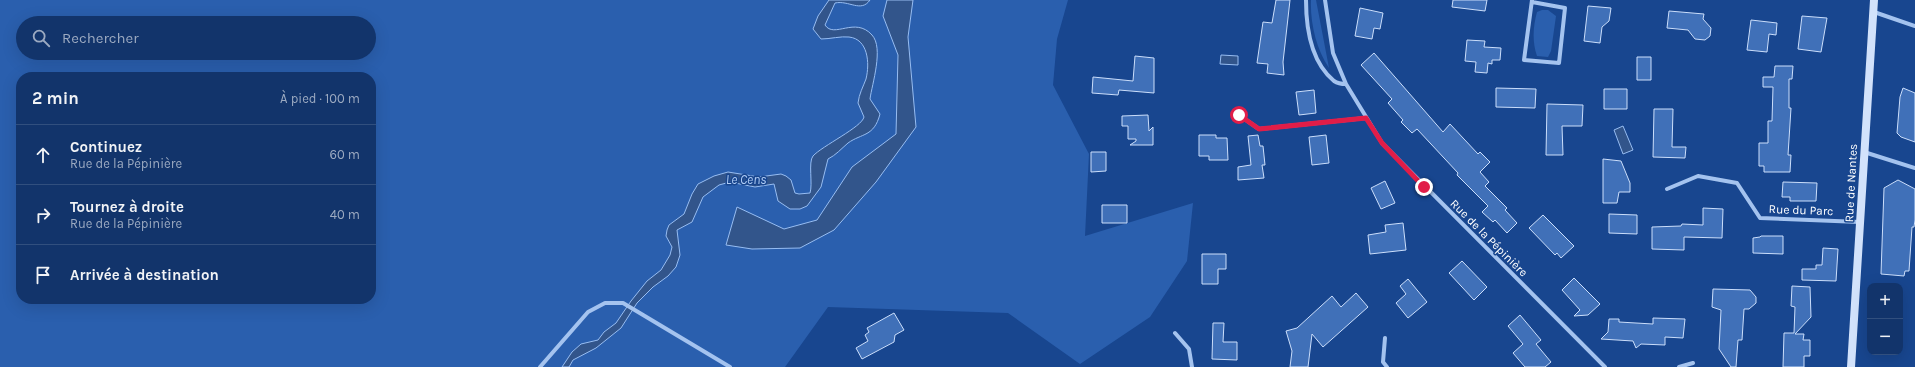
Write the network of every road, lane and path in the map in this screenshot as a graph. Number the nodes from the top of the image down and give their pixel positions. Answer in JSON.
{"nodes":[{"id":1,"x":1306,"y":0,"type":"edge"},
{"id":2,"x":1325,"y":0,"type":"edge"},
{"id":3,"x":1874,"y":0,"type":"edge"},
{"id":4,"x":1532,"y":1,"type":"edge"},
{"id":5,"x":1874,"y":12,"type":"junction"},
{"id":6,"x":1915,"y":26,"type":"edge"},
{"id":7,"x":1346,"y":84,"type":"junction"},
{"id":8,"x":1239,"y":115,"type":"dead end"},
{"id":9,"x":1366,"y":118,"type":"junction"},
{"id":10,"x":1864,"y":152,"type":"junction"},
{"id":11,"x":1915,"y":168,"type":"edge"},
{"id":12,"x":1667,"y":189,"type":"dead end"},
{"id":13,"x":1860,"y":222,"type":"junction"},
{"id":14,"x":1175,"y":333,"type":"dead end"},
{"id":15,"x":1385,"y":338,"type":"dead end"},
{"id":16,"x":1693,"y":363,"type":"dead end"},
{"id":17,"x":540,"y":367,"type":"edge"},
{"id":18,"x":730,"y":367,"type":"edge"},
{"id":19,"x":1192,"y":367,"type":"edge"},
{"id":20,"x":1387,"y":367,"type":"edge"},
{"id":21,"x":1605,"y":367,"type":"edge"},
{"id":22,"x":1679,"y":367,"type":"edge"},
{"id":23,"x":1852,"y":367,"type":"edge"}],
"edges":[{"from":1,"to":7,"type":"street"},
{"from":2,"to":7,"type":"street","name":"Rue de la Pépinière"},
{"from":3,"to":5,"type":"main road","name":"Rue de Nantes"},
{"from":4,"to":4,"type":"street"},
{"from":5,"to":6,"type":"street"},
{"from":5,"to":10,"type":"main road","name":"Rue de Nantes"},
{"from":7,"to":9,"type":"street","name":"Rue de la Pépinière"},
{"from":8,"to":9,"type":"street"},
{"from":9,"to":21,"type":"street","name":"Rue de la Pépinière"},
{"from":10,"to":11,"type":"street"},
{"from":10,"to":13,"type":"main road","name":"Rue de Nantes"},
{"from":12,"to":13,"type":"street","name":"Rue du Parc"},
{"from":13,"to":23,"type":"main road","name":"Rue de Nantes"},
{"from":14,"to":19,"type":"street"},
{"from":15,"to":20,"type":"street"},
{"from":16,"to":22,"type":"street"},
{"from":17,"to":18,"type":"street"}]}
